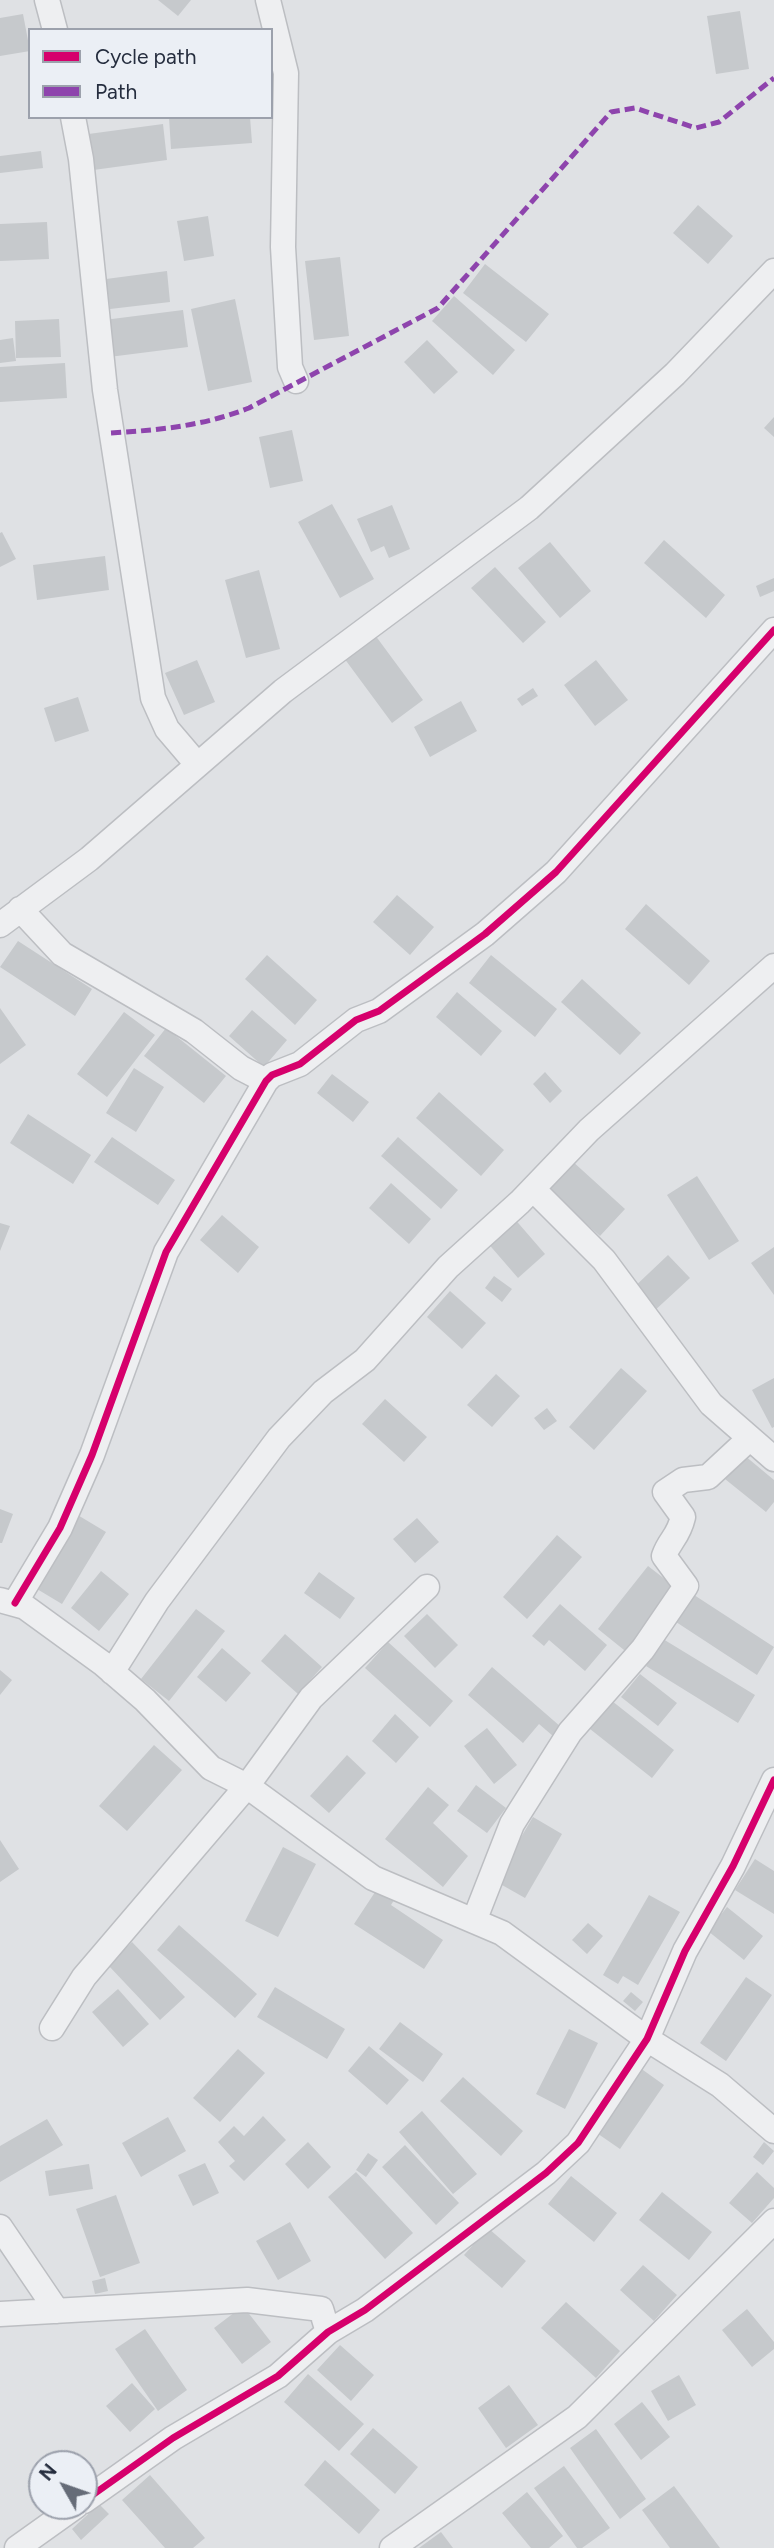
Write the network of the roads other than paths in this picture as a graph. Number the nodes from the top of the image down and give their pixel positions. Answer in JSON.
{"nodes":[{"id":1,"x":47,"y":0,"type":"edge"},
{"id":2,"x":268,"y":0,"type":"edge"},
{"id":3,"x":54,"y":28,"type":"edge"},
{"id":4,"x":73,"y":119,"type":"edge"},
{"id":5,"x":774,"y":271,"type":"edge"},
{"id":6,"x":296,"y":381,"type":"dead end"},
{"id":7,"x":774,"y":630,"type":"edge"},
{"id":8,"x":196,"y":763,"type":"junction"},
{"id":9,"x":20,"y":909,"type":"junction"},
{"id":10,"x":0,"y":925,"type":"edge"},
{"id":11,"x":774,"y":966,"type":"edge"},
{"id":12,"x":266,"y":1081,"type":"junction"},
{"id":13,"x":533,"y":1189,"type":"junction"},
{"id":14,"x":749,"y":1438,"type":"junction"},
{"id":15,"x":774,"y":1459,"type":"edge"},
{"id":16,"x":427,"y":1587,"type":"dead end"},
{"id":17,"x":7,"y":1601,"type":"edge"},
{"id":18,"x":112,"y":1672,"type":"junction"},
{"id":19,"x":774,"y":1780,"type":"edge"},
{"id":20,"x":247,"y":1786,"type":"junction"},
{"id":21,"x":474,"y":1921,"type":"junction"},
{"id":22,"x":52,"y":2028,"type":"dead end"},
{"id":23,"x":647,"y":2039,"type":"junction"},
{"id":24,"x":774,"y":2131,"type":"edge"},
{"id":25,"x":774,"y":2221,"type":"edge"},
{"id":26,"x":0,"y":2227,"type":"edge"},
{"id":27,"x":57,"y":2311,"type":"junction"},
{"id":28,"x":0,"y":2314,"type":"edge"},
{"id":29,"x":328,"y":2332,"type":"junction"},
{"id":30,"x":98,"y":2491,"type":"edge"},
{"id":31,"x":56,"y":2520,"type":"edge"},
{"id":32,"x":17,"y":2548,"type":"edge"},
{"id":33,"x":392,"y":2548,"type":"edge"}],
"edges":[{"from":1,"to":3,"type":"street"},
{"from":2,"to":6,"type":"street"},
{"from":4,"to":8,"type":"street"},
{"from":5,"to":8,"type":"street"},
{"from":7,"to":12,"type":"street"},
{"from":8,"to":9,"type":"street"},
{"from":9,"to":10,"type":"street"},
{"from":9,"to":12,"type":"street"},
{"from":11,"to":13,"type":"street"},
{"from":12,"to":17,"type":"street"},
{"from":13,"to":14,"type":"street"},
{"from":13,"to":18,"type":"street"},
{"from":14,"to":15,"type":"street"},
{"from":14,"to":21,"type":"street"},
{"from":16,"to":20,"type":"street"},
{"from":17,"to":18,"type":"street"},
{"from":18,"to":20,"type":"street"},
{"from":19,"to":23,"type":"street"},
{"from":20,"to":21,"type":"street"},
{"from":20,"to":22,"type":"street"},
{"from":21,"to":23,"type":"street"},
{"from":23,"to":24,"type":"street"},
{"from":23,"to":29,"type":"street"},
{"from":25,"to":33,"type":"street"},
{"from":26,"to":27,"type":"street"},
{"from":27,"to":28,"type":"street"},
{"from":27,"to":29,"type":"street"},
{"from":29,"to":30,"type":"street"},
{"from":31,"to":32,"type":"street"}]}
